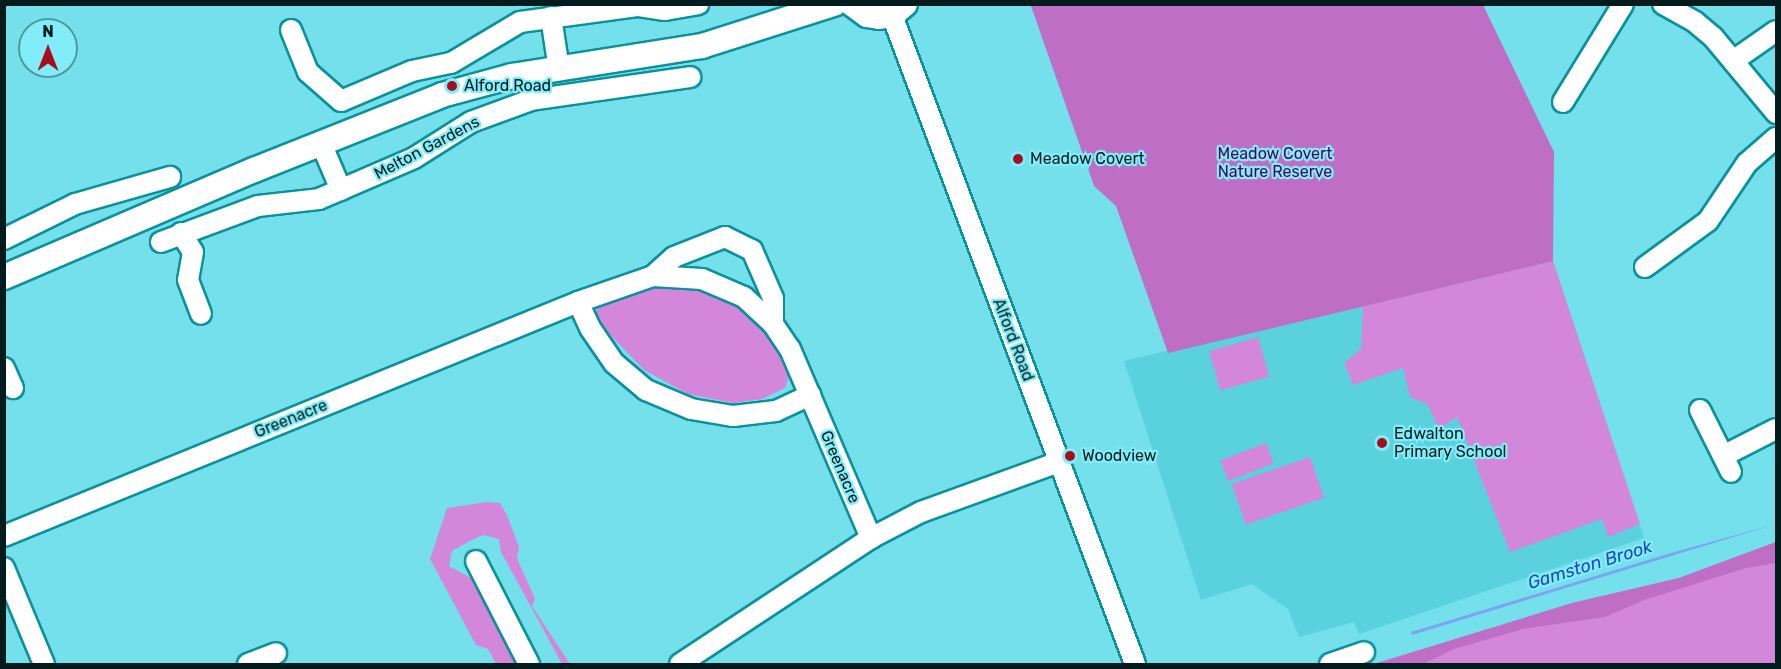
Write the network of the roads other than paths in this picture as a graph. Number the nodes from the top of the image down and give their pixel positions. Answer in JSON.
{"nodes":[{"id":1,"x":698,"y":4,"type":"edge"},
{"id":2,"x":834,"y":4,"type":"edge"},
{"id":3,"x":852,"y":4,"type":"edge"},
{"id":4,"x":1623,"y":4,"type":"edge"},
{"id":5,"x":1663,"y":4,"type":"edge"},
{"id":6,"x":639,"y":5,"type":"edge"},
{"id":7,"x":898,"y":10,"type":"edge"},
{"id":8,"x":551,"y":18,"type":"junction"},
{"id":9,"x":291,"y":30,"type":"dead end"},
{"id":10,"x":1776,"y":31,"type":"edge"},
{"id":11,"x":1733,"y":61,"type":"junction"},
{"id":12,"x":559,"y":69,"type":"junction"},
{"id":13,"x":690,"y":77,"type":"dead end"},
{"id":14,"x":1563,"y":102,"type":"dead end"},
{"id":15,"x":1776,"y":113,"type":"edge"},
{"id":16,"x":1776,"y":138,"type":"edge"},
{"id":17,"x":321,"y":143,"type":"junction"},
{"id":18,"x":170,"y":177,"type":"dead end"},
{"id":19,"x":341,"y":190,"type":"junction"},
{"id":20,"x":181,"y":233,"type":"junction"},
{"id":21,"x":4,"y":239,"type":"edge"},
{"id":22,"x":161,"y":242,"type":"dead end"},
{"id":23,"x":1645,"y":267,"type":"dead end"},
{"id":24,"x":653,"y":276,"type":"junction"},
{"id":25,"x":4,"y":277,"type":"edge"},
{"id":26,"x":578,"y":302,"type":"junction"},
{"id":27,"x":201,"y":314,"type":"dead end"},
{"id":28,"x":773,"y":324,"type":"junction"},
{"id":29,"x":4,"y":368,"type":"edge"},
{"id":30,"x":13,"y":388,"type":"dead end"},
{"id":31,"x":810,"y":395,"type":"junction"},
{"id":32,"x":1700,"y":410,"type":"dead end"},
{"id":33,"x":1776,"y":429,"type":"edge"},
{"id":34,"x":1059,"y":462,"type":"junction"},
{"id":35,"x":4,"y":536,"type":"edge"},
{"id":36,"x":871,"y":538,"type":"junction"},
{"id":37,"x":476,"y":561,"type":"dead end"},
{"id":38,"x":4,"y":568,"type":"edge"},
{"id":39,"x":1364,"y":652,"type":"dead end"},
{"id":40,"x":276,"y":653,"type":"dead end"},
{"id":41,"x":44,"y":664,"type":"edge"},
{"id":42,"x":248,"y":664,"type":"edge"},
{"id":43,"x":529,"y":664,"type":"edge"},
{"id":44,"x":680,"y":664,"type":"edge"},
{"id":45,"x":1135,"y":664,"type":"edge"},
{"id":46,"x":1330,"y":664,"type":"edge"}],
"edges":[{"from":1,"to":6,"type":"street"},
{"from":2,"to":12,"type":"street","name":"Melton Gardens"},
{"from":3,"to":7,"type":"street"},
{"from":4,"to":14,"type":"street"},
{"from":5,"to":11,"type":"street"},
{"from":6,"to":8,"type":"street"},
{"from":7,"to":34,"type":"street","name":"Alford Road"},
{"from":8,"to":9,"type":"street"},
{"from":8,"to":12,"type":"street"},
{"from":10,"to":11,"type":"street"},
{"from":11,"to":15,"type":"street"},
{"from":12,"to":17,"type":"street","name":"Melton Gardens"},
{"from":13,"to":19,"type":"street","name":"Melton Gardens"},
{"from":16,"to":23,"type":"street"},
{"from":17,"to":19,"type":"street"},
{"from":17,"to":25,"type":"street","name":"Melton Gardens"},
{"from":18,"to":21,"type":"street"},
{"from":19,"to":20,"type":"street","name":"Melton Gardens"},
{"from":20,"to":22,"type":"street","name":"Melton Gardens"},
{"from":20,"to":27,"type":"street"},
{"from":24,"to":26,"type":"street","name":"Greenacre"},
{"from":24,"to":28,"type":"street","name":"Greenacre"},
{"from":24,"to":28,"type":"street","name":"Greenacre"},
{"from":26,"to":31,"type":"street"},
{"from":26,"to":35,"type":"street","name":"Greenacre"},
{"from":28,"to":31,"type":"street","name":"Greenacre"},
{"from":29,"to":30,"type":"street"},
{"from":31,"to":36,"type":"street","name":"Greenacre"},
{"from":32,"to":33,"type":"street"},
{"from":34,"to":36,"type":"street"},
{"from":34,"to":45,"type":"street","name":"Alford Road"},
{"from":36,"to":44,"type":"street"},
{"from":37,"to":43,"type":"street"},
{"from":38,"to":41,"type":"street"},
{"from":39,"to":46,"type":"street"},
{"from":40,"to":42,"type":"street"}]}
